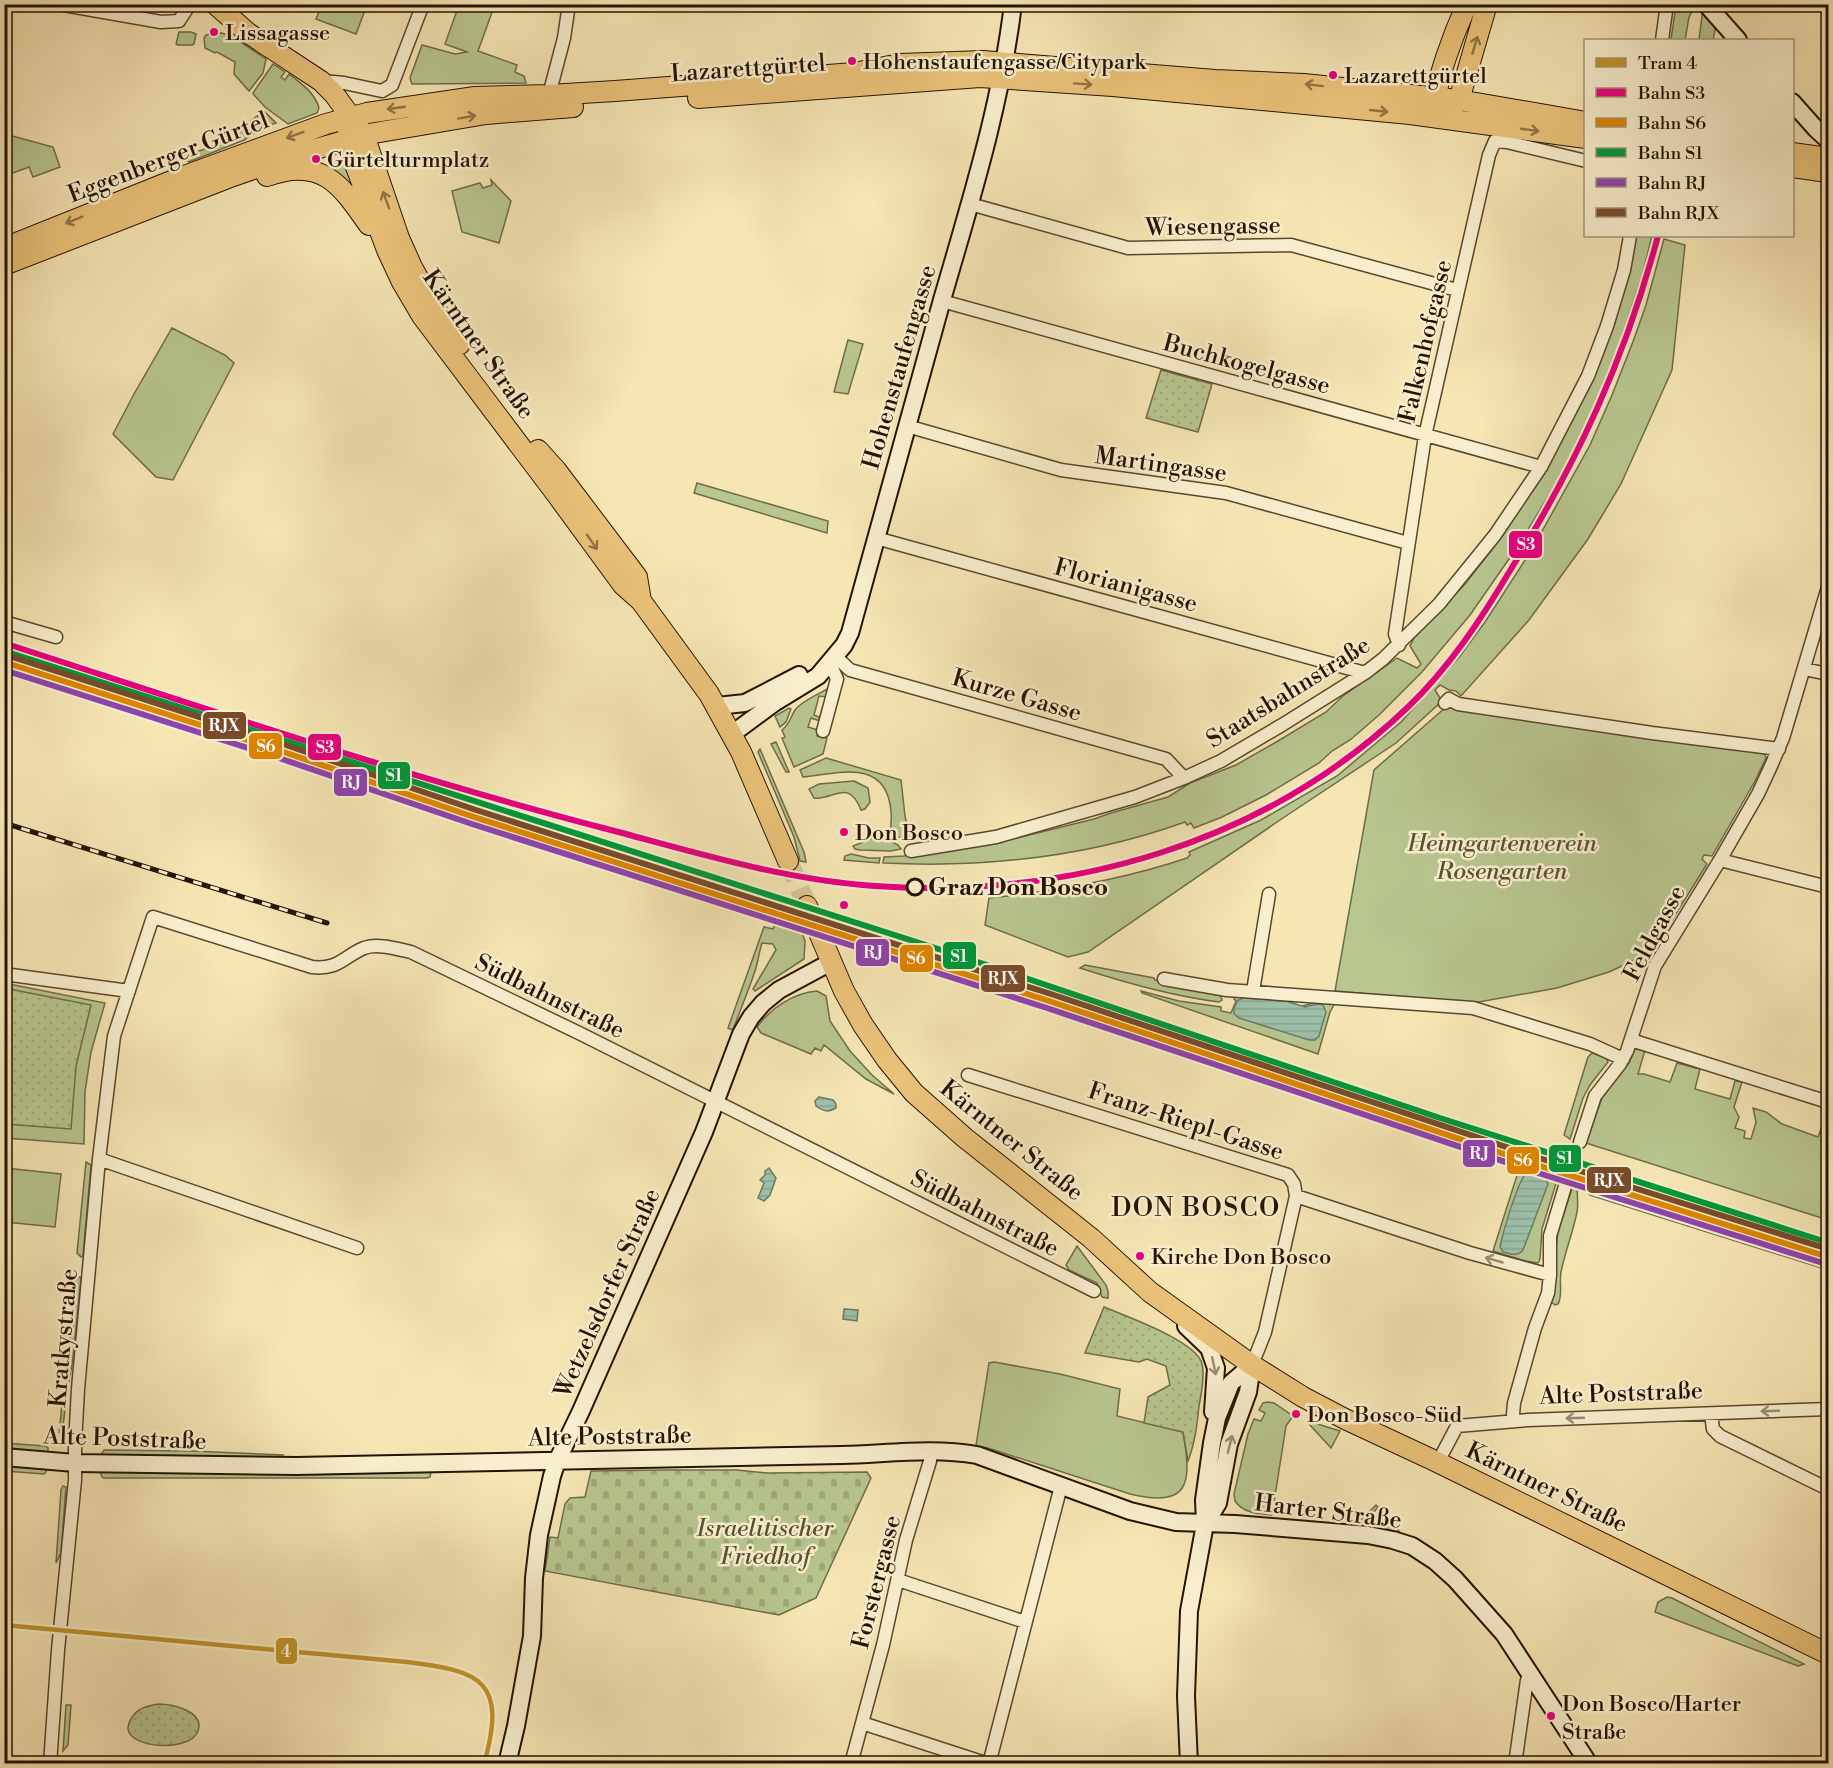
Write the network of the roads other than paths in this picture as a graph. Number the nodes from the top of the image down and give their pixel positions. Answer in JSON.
{"nodes":[{"id":1,"x":58,"y":4,"type":"edge"},
{"id":2,"x":190,"y":4,"type":"edge"},
{"id":3,"x":215,"y":4,"type":"edge"},
{"id":4,"x":423,"y":4,"type":"edge"},
{"id":5,"x":569,"y":4,"type":"edge"},
{"id":6,"x":1013,"y":4,"type":"edge"},
{"id":7,"x":1467,"y":4,"type":"edge"},
{"id":8,"x":1487,"y":4,"type":"edge"},
{"id":9,"x":1667,"y":4,"type":"edge"},
{"id":10,"x":1706,"y":4,"type":"edge"},
{"id":11,"x":1662,"y":39,"type":"edge"},
{"id":12,"x":1737,"y":39,"type":"edge"},
{"id":13,"x":1004,"y":70,"type":"junction"},
{"id":14,"x":321,"y":81,"type":"junction"},
{"id":15,"x":549,"y":95,"type":"junction"},
{"id":16,"x":1435,"y":98,"type":"junction"},
{"id":17,"x":1459,"y":100,"type":"junction"},
{"id":18,"x":1794,"y":104,"type":"edge"},
{"id":19,"x":351,"y":117,"type":"junction"},
{"id":20,"x":1442,"y":117,"type":"junction"},
{"id":21,"x":1584,"y":122,"type":"edge"},
{"id":22,"x":409,"y":127,"type":"junction"},
{"id":23,"x":356,"y":137,"type":"junction"},
{"id":24,"x":1584,"y":138,"type":"edge"},
{"id":25,"x":1828,"y":140,"type":"edge"},
{"id":26,"x":1794,"y":153,"type":"edge"},
{"id":27,"x":1828,"y":158,"type":"edge"},
{"id":28,"x":1584,"y":161,"type":"edge"},
{"id":29,"x":373,"y":163,"type":"junction"},
{"id":30,"x":1794,"y":167,"type":"edge"},
{"id":31,"x":1828,"y":172,"type":"edge"},
{"id":32,"x":970,"y":204,"type":"junction"},
{"id":33,"x":128,"y":218,"type":"junction"},
{"id":34,"x":1630,"y":237,"type":"edge"},
{"id":35,"x":4,"y":248,"type":"edge"},
{"id":36,"x":387,"y":250,"type":"junction"},
{"id":37,"x":4,"y":265,"type":"edge"},
{"id":38,"x":1457,"y":290,"type":"junction"},
{"id":39,"x":942,"y":301,"type":"junction"},
{"id":40,"x":907,"y":426,"type":"junction"},
{"id":41,"x":1425,"y":436,"type":"junction"},
{"id":42,"x":1541,"y":467,"type":"junction"},
{"id":43,"x":876,"y":538,"type":"junction"},
{"id":44,"x":1408,"y":543,"type":"junction"},
{"id":45,"x":1828,"y":587,"type":"edge"},
{"id":46,"x":641,"y":601,"type":"junction"},
{"id":47,"x":4,"y":622,"type":"edge"},
{"id":48,"x":56,"y":637,"type":"dead end"},
{"id":49,"x":1399,"y":645,"type":"junction"},
{"id":50,"x":832,"y":659,"type":"junction"},
{"id":51,"x":1804,"y":669,"type":"junction"},
{"id":52,"x":1365,"y":673,"type":"junction"},
{"id":53,"x":1828,"y":674,"type":"edge"},
{"id":54,"x":1445,"y":703,"type":"dead end"},
{"id":55,"x":717,"y":706,"type":"junction"},
{"id":56,"x":823,"y":731,"type":"dead end"},
{"id":57,"x":732,"y":734,"type":"junction"},
{"id":58,"x":1779,"y":749,"type":"junction"},
{"id":59,"x":1184,"y":778,"type":"junction"},
{"id":60,"x":911,"y":851,"type":"dead end"},
{"id":61,"x":1720,"y":860,"type":"junction"},
{"id":62,"x":788,"y":861,"type":"tunnel mouth"},
{"id":63,"x":1828,"y":887,"type":"edge"},
{"id":64,"x":1269,"y":894,"type":"dead end"},
{"id":65,"x":820,"y":935,"type":"dead end"},
{"id":66,"x":831,"y":962,"type":"junction"},
{"id":67,"x":4,"y":975,"type":"edge"},
{"id":68,"x":1164,"y":979,"type":"dead end"},
{"id":69,"x":129,"y":990,"type":"junction"},
{"id":70,"x":1253,"y":991,"type":"junction"},
{"id":71,"x":1631,"y":1040,"type":"junction"},
{"id":72,"x":1623,"y":1059,"type":"junction"},
{"id":73,"x":968,"y":1075,"type":"dead end"},
{"id":74,"x":716,"y":1101,"type":"junction"},
{"id":75,"x":1828,"y":1102,"type":"edge"},
{"id":76,"x":1580,"y":1142,"type":"tunnel mouth"},
{"id":77,"x":99,"y":1160,"type":"junction"},
{"id":78,"x":1567,"y":1180,"type":"tunnel mouth"},
{"id":79,"x":1296,"y":1196,"type":"junction"},
{"id":80,"x":357,"y":1248,"type":"dead end"},
{"id":81,"x":1550,"y":1275,"type":"junction"},
{"id":82,"x":1094,"y":1291,"type":"dead end"},
{"id":83,"x":1150,"y":1292,"type":"junction"},
{"id":84,"x":1252,"y":1365,"type":"junction"},
{"id":85,"x":1828,"y":1409,"type":"edge"},
{"id":86,"x":1711,"y":1414,"type":"junction"},
{"id":87,"x":1514,"y":1421,"type":"junction"},
{"id":88,"x":1214,"y":1434,"type":"junction"},
{"id":89,"x":930,"y":1451,"type":"junction"},
{"id":90,"x":4,"y":1457,"type":"edge"},
{"id":91,"x":557,"y":1461,"type":"junction"},
{"id":92,"x":1438,"y":1462,"type":"junction"},
{"id":93,"x":75,"y":1464,"type":"junction"},
{"id":94,"x":1061,"y":1486,"type":"junction"},
{"id":95,"x":1828,"y":1489,"type":"edge"},
{"id":96,"x":1204,"y":1524,"type":"junction"},
{"id":97,"x":898,"y":1580,"type":"junction"},
{"id":98,"x":1025,"y":1622,"type":"junction"},
{"id":99,"x":1828,"y":1652,"type":"edge"},
{"id":100,"x":1532,"y":1676,"type":"junction"},
{"id":101,"x":862,"y":1723,"type":"junction"},
{"id":102,"x":50,"y":1764,"type":"edge"},
{"id":103,"x":507,"y":1764,"type":"edge"},
{"id":104,"x":851,"y":1764,"type":"edge"},
{"id":105,"x":988,"y":1764,"type":"edge"},
{"id":106,"x":1190,"y":1764,"type":"edge"},
{"id":107,"x":1515,"y":1764,"type":"edge"},
{"id":108,"x":1589,"y":1764,"type":"edge"}],
"edges":[{"from":1,"to":2,"type":"street"},
{"from":3,"to":14,"type":"main road"},
{"from":4,"to":14,"type":"street"},
{"from":5,"to":15,"type":"street"},
{"from":6,"to":13,"type":"main road","name":"Hohenstaufengasse"},
{"from":7,"to":16,"type":"main road"},
{"from":17,"to":8,"type":"main road","one_way":true},
{"from":9,"to":11,"type":"street"},
{"from":10,"to":12,"type":"main road"},
{"from":13,"to":15,"type":"main road","name":"Lazarettgürtel"},
{"from":16,"to":13,"type":"main road","name":"Lazarettgürtel","one_way":true},
{"from":13,"to":20,"type":"main road","name":"Lazarettgürtel","one_way":true},
{"from":22,"to":13,"type":"main road","name":"Lazarettgürtel","one_way":true},
{"from":13,"to":32,"type":"main road","name":"Hohenstaufengasse"},
{"from":14,"to":19,"type":"main road"},
{"from":15,"to":19,"type":"main road","name":"Lazarettgürtel","one_way":true},
{"from":16,"to":17,"type":"main road","name":"Lazarettgürtel"},
{"from":16,"to":20,"type":"main road"},
{"from":17,"to":20,"type":"main road"},
{"from":17,"to":21,"type":"main road","name":"Lazarettgürtel"},
{"from":18,"to":25,"type":"main road"},
{"from":19,"to":23,"type":"main road","name":"Kärntner Straße"},
{"from":19,"to":35,"type":"main road","name":"Eggenberger Gürtel","one_way":true},
{"from":20,"to":24,"type":"main road","name":"Lazarettgürtel","one_way":true},
{"from":22,"to":23,"type":"main road","name":"Lazarettgürtel"},
{"from":22,"to":29,"type":"main road"},
{"from":23,"to":29,"type":"main road","name":"Kärntner Straße"},
{"from":23,"to":33,"type":"main road","name":"Eggenberger Gürtel"},
{"from":23,"to":36,"type":"main road","name":"Kärntner Straße"},
{"from":26,"to":27,"type":"main road"},
{"from":28,"to":38,"type":"street","name":"Falkenhofgasse"},
{"from":46,"to":29,"type":"main road","name":"Kärntner Straße","one_way":true},
{"from":30,"to":31,"type":"main road"},
{"from":32,"to":38,"type":"street","name":"Wiesengasse"},
{"from":32,"to":39,"type":"main road","name":"Hohenstaufengasse"},
{"from":33,"to":36,"type":"main road"},
{"from":33,"to":37,"type":"main road","name":"Eggenberger Gürtel"},
{"from":34,"to":42,"type":"street","name":"Staatsbahnstraße"},
{"from":36,"to":46,"type":"main road","name":"Kärntner Straße","one_way":true},
{"from":38,"to":41,"type":"street","name":"Falkenhofgasse"},
{"from":39,"to":40,"type":"main road","name":"Hohenstaufengasse"},
{"from":39,"to":41,"type":"street","name":"Buchkogelgasse"},
{"from":40,"to":43,"type":"main road","name":"Hohenstaufengasse"},
{"from":40,"to":44,"type":"street","name":"Martingasse"},
{"from":41,"to":42,"type":"street","name":"Buchkogelgasse"},
{"from":41,"to":44,"type":"street","name":"Falkenhofgasse"},
{"from":42,"to":49,"type":"street","name":"Staatsbahnstraße"},
{"from":43,"to":50,"type":"main road","name":"Hohenstaufengasse"},
{"from":43,"to":52,"type":"street","name":"Florianigasse"},
{"from":44,"to":49,"type":"street","name":"Falkenhofgasse"},
{"from":45,"to":51,"type":"street","name":"Feldgasse"},
{"from":46,"to":55,"type":"main road","name":"Kärntner Straße"},
{"from":47,"to":48,"type":"street"},
{"from":49,"to":52,"type":"street","name":"Staatsbahnstraße"},
{"from":50,"to":55,"type":"main road"},
{"from":50,"to":56,"type":"street"},
{"from":50,"to":57,"type":"main road","name":"Hohenstaufengasse"},
{"from":50,"to":59,"type":"street","name":"Kurze Gasse"},
{"from":51,"to":53,"type":"street"},
{"from":51,"to":58,"type":"street","name":"Feldgasse"},
{"from":52,"to":59,"type":"street","name":"Staatsbahnstraße"},
{"from":54,"to":58,"type":"street"},
{"from":55,"to":57,"type":"main road","name":"Kärntner Straße"},
{"from":57,"to":62,"type":"main road","name":"Kärntner Straße"},
{"from":58,"to":61,"type":"street","name":"Feldgasse"},
{"from":59,"to":60,"type":"street","name":"Staatsbahnstraße"},
{"from":61,"to":63,"type":"street"},
{"from":61,"to":71,"type":"street","name":"Feldgasse"},
{"from":64,"to":70,"type":"street"},
{"from":65,"to":66,"type":"main road","name":"Kärntner Straße"},
{"from":66,"to":74,"type":"main road","name":"Wetzelsdorfer Straße"},
{"from":66,"to":83,"type":"main road","name":"Kärntner Straße"},
{"from":67,"to":69,"type":"street"},
{"from":68,"to":70,"type":"street"},
{"from":69,"to":74,"type":"street","name":"Südbahnstraße"},
{"from":69,"to":77,"type":"street","name":"Kratkystraße"},
{"from":70,"to":72,"type":"street"},
{"from":71,"to":72,"type":"street","name":"Feldgasse"},
{"from":71,"to":75,"type":"street"},
{"from":72,"to":76,"type":"street","name":"Feldgasse"},
{"from":73,"to":79,"type":"street","name":"Franz-Riepl-Gasse"},
{"from":74,"to":82,"type":"street","name":"Südbahnstraße"},
{"from":74,"to":91,"type":"main road","name":"Wetzelsdorfer Straße"},
{"from":77,"to":80,"type":"street"},
{"from":77,"to":93,"type":"street","name":"Kratkystraße"},
{"from":78,"to":81,"type":"street"},
{"from":81,"to":79,"type":"street","name":"Franz-Riepl-Gasse","one_way":true},
{"from":79,"to":84,"type":"street"},
{"from":81,"to":87,"type":"street"},
{"from":83,"to":84,"type":"main road","name":"Kärntner Straße"},
{"from":83,"to":88,"type":"main road","one_way":true},
{"from":84,"to":88,"type":"main road"},
{"from":84,"to":92,"type":"main road","name":"Kärntner Straße"},
{"from":96,"to":84,"type":"main road","one_way":true},
{"from":85,"to":86,"type":"street","name":"Alte Poststraße","one_way":true},
{"from":86,"to":87,"type":"street","name":"Alte Poststraße","one_way":true},
{"from":86,"to":95,"type":"street"},
{"from":87,"to":92,"type":"street","name":"Alte Poststraße"},
{"from":88,"to":96,"type":"main road"},
{"from":89,"to":91,"type":"main road","name":"Alte Poststraße"},
{"from":89,"to":94,"type":"main road","name":"Alte Poststraße"},
{"from":89,"to":97,"type":"street","name":"Forstergasse"},
{"from":90,"to":93,"type":"main road","name":"Alte Poststraße"},
{"from":91,"to":93,"type":"main road","name":"Alte Poststraße"},
{"from":91,"to":103,"type":"main road","name":"Wetzelsdorfer Straße"},
{"from":92,"to":99,"type":"main road","name":"Kärntner Straße"},
{"from":93,"to":102,"type":"street","name":"Kratkystraße"},
{"from":94,"to":96,"type":"main road","name":"Alte Poststraße"},
{"from":94,"to":98,"type":"street"},
{"from":96,"to":100,"type":"main road","name":"Harter Straße"},
{"from":96,"to":106,"type":"main road"},
{"from":97,"to":98,"type":"street"},
{"from":97,"to":101,"type":"street","name":"Forstergasse"},
{"from":98,"to":105,"type":"street"},
{"from":100,"to":107,"type":"street"},
{"from":100,"to":108,"type":"main road","name":"Harter Straße"},
{"from":101,"to":104,"type":"street","name":"Forstergasse"},
{"from":101,"to":105,"type":"street"}]}
